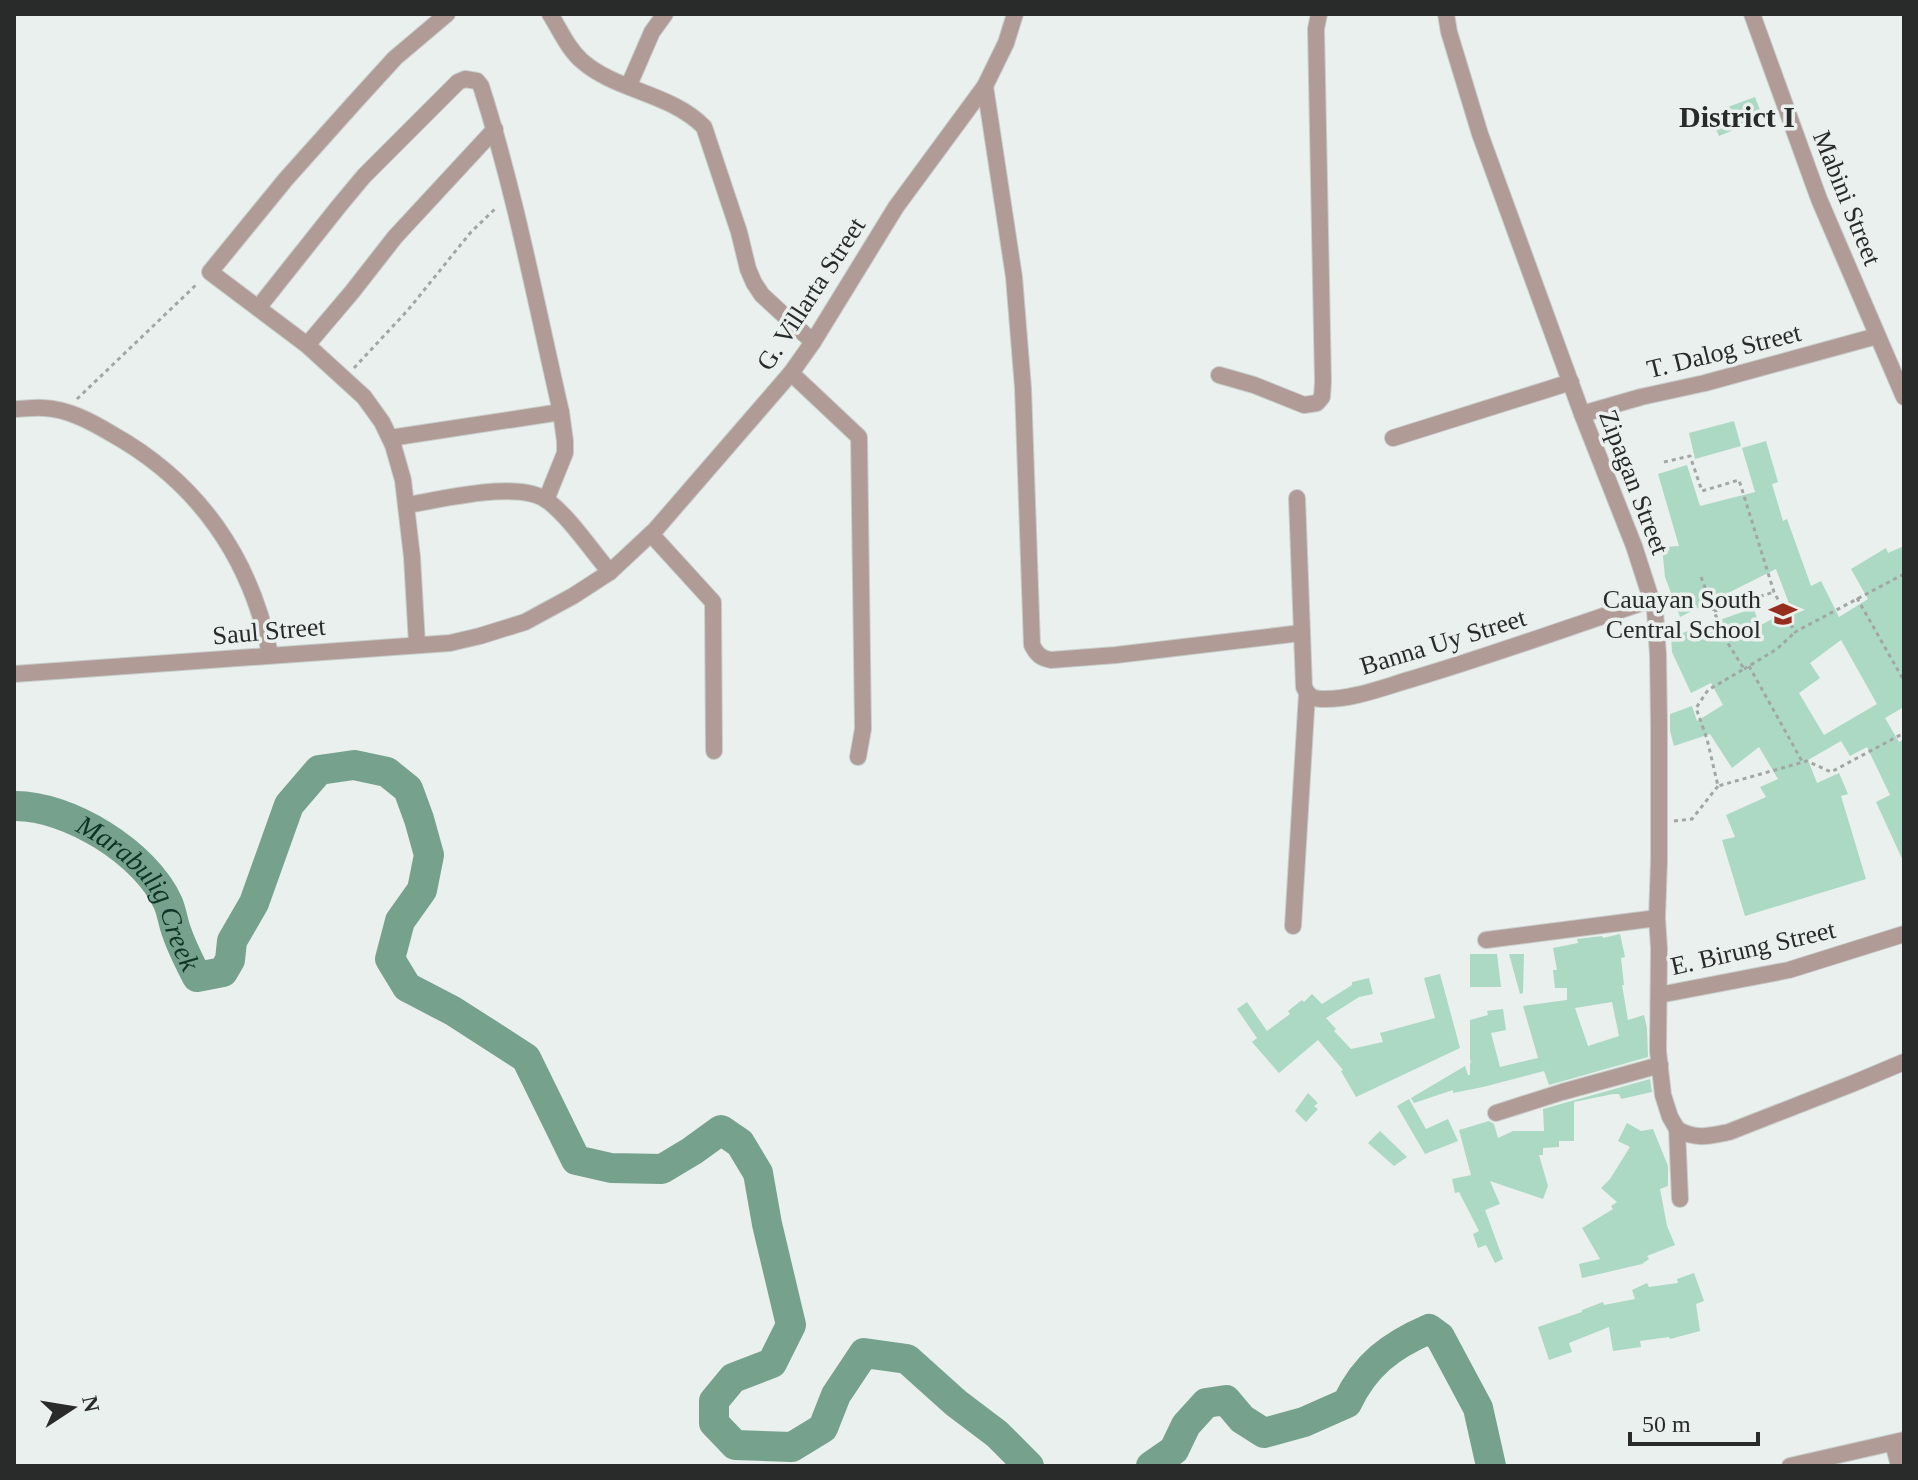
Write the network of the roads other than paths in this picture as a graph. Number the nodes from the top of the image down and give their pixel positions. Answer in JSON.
{"nodes":[{"id":1,"x":447,"y":14,"type":"edge"},
{"id":2,"x":550,"y":14,"type":"edge"},
{"id":3,"x":665,"y":14,"type":"edge"},
{"id":4,"x":1015,"y":14,"type":"edge"},
{"id":5,"x":1319,"y":14,"type":"edge"},
{"id":6,"x":1446,"y":14,"type":"edge"},
{"id":7,"x":1752,"y":14,"type":"edge"},
{"id":8,"x":629,"y":85,"type":"junction"},
{"id":9,"x":985,"y":86,"type":"junction"},
{"id":10,"x":495,"y":129,"type":"junction"},
{"id":11,"x":258,"y":308,"type":"junction"},
{"id":12,"x":1877,"y":336,"type":"junction"},
{"id":13,"x":813,"y":342,"type":"junction"},
{"id":14,"x":307,"y":345,"type":"junction"},
{"id":15,"x":791,"y":373,"type":"junction"},
{"id":16,"x":1219,"y":375,"type":"dead end"},
{"id":17,"x":1571,"y":382,"type":"junction"},
{"id":18,"x":1904,"y":397,"type":"edge"},
{"id":19,"x":14,"y":409,"type":"edge"},
{"id":20,"x":561,"y":412,"type":"junction"},
{"id":21,"x":1582,"y":414,"type":"junction"},
{"id":22,"x":390,"y":438,"type":"junction"},
{"id":23,"x":1393,"y":438,"type":"dead end"},
{"id":24,"x":1297,"y":498,"type":"dead end"},
{"id":25,"x":546,"y":500,"type":"junction"},
{"id":26,"x":406,"y":505,"type":"junction"},
{"id":27,"x":651,"y":534,"type":"junction"},
{"id":28,"x":610,"y":572,"type":"junction"},
{"id":29,"x":1651,"y":600,"type":"junction"},
{"id":30,"x":525,"y":622,"type":"joint"},
{"id":31,"x":1301,"y":633,"type":"junction"},
{"id":32,"x":417,"y":644,"type":"junction"},
{"id":33,"x":270,"y":654,"type":"junction"},
{"id":34,"x":14,"y":674,"type":"edge"},
{"id":35,"x":1307,"y":694,"type":"junction"},
{"id":36,"x":714,"y":751,"type":"dead end"},
{"id":37,"x":858,"y":757,"type":"dead end"},
{"id":38,"x":1657,"y":918,"type":"junction"},
{"id":39,"x":1293,"y":926,"type":"dead end"},
{"id":40,"x":1904,"y":934,"type":"edge"},
{"id":41,"x":1486,"y":940,"type":"dead end"},
{"id":42,"x":1659,"y":995,"type":"junction"},
{"id":43,"x":1904,"y":1062,"type":"edge"},
{"id":44,"x":1660,"y":1065,"type":"junction"},
{"id":45,"x":1496,"y":1113,"type":"dead end"},
{"id":46,"x":1677,"y":1129,"type":"junction"},
{"id":47,"x":1680,"y":1199,"type":"dead end"},
{"id":48,"x":1899,"y":1441,"type":"edge"},
{"id":49,"x":1790,"y":1466,"type":"edge"},
{"id":50,"x":1899,"y":1466,"type":"edge"}],
"edges":[{"from":1,"to":11,"type":"street"},
{"from":2,"to":8,"type":"street"},
{"from":3,"to":8,"type":"street"},
{"from":4,"to":9,"type":"street","name":"G. Villarta Street"},
{"from":5,"to":16,"type":"street"},
{"from":6,"to":17,"type":"street","name":"Zipagan Street"},
{"from":7,"to":12,"type":"street","name":"Mabini Street"},
{"from":8,"to":13,"type":"street"},
{"from":9,"to":13,"type":"street","name":"G. Villarta Street"},
{"from":9,"to":31,"type":"street"},
{"from":10,"to":11,"type":"street"},
{"from":10,"to":14,"type":"street"},
{"from":10,"to":20,"type":"street"},
{"from":11,"to":14,"type":"street"},
{"from":12,"to":18,"type":"street","name":"Mabini Street"},
{"from":12,"to":21,"type":"street","name":"T. Dalog Street"},
{"from":13,"to":15,"type":"street","name":"G. Villarta Street"},
{"from":14,"to":22,"type":"street"},
{"from":15,"to":27,"type":"street","name":"G. Villarta Street"},
{"from":15,"to":37,"type":"street"},
{"from":17,"to":21,"type":"street","name":"Zipagan Street"},
{"from":17,"to":23,"type":"street"},
{"from":19,"to":33,"type":"street"},
{"from":20,"to":22,"type":"street"},
{"from":20,"to":25,"type":"street"},
{"from":21,"to":29,"type":"street","name":"Zipagan Street"},
{"from":22,"to":26,"type":"street"},
{"from":24,"to":31,"type":"street"},
{"from":25,"to":26,"type":"street"},
{"from":25,"to":28,"type":"street"},
{"from":26,"to":32,"type":"street"},
{"from":27,"to":28,"type":"street","name":"G. Villarta Street"},
{"from":27,"to":36,"type":"street"},
{"from":28,"to":30,"type":"street","name":"G. Villarta Street"},
{"from":29,"to":35,"type":"street","name":"Banna Uy Street"},
{"from":29,"to":38,"type":"street","name":"Zipagan Street"},
{"from":30,"to":32,"type":"street","name":"Saul Street"},
{"from":31,"to":35,"type":"street"},
{"from":32,"to":33,"type":"street","name":"Saul Street"},
{"from":33,"to":34,"type":"street","name":"Saul Street"},
{"from":35,"to":39,"type":"street"},
{"from":38,"to":41,"type":"street"},
{"from":38,"to":42,"type":"street","name":"Zipagan Street"},
{"from":40,"to":42,"type":"street","name":"E. Birung Street"},
{"from":42,"to":44,"type":"street","name":"Zipagan Street"},
{"from":43,"to":46,"type":"street"},
{"from":44,"to":45,"type":"street"},
{"from":44,"to":46,"type":"street","name":"Zipagan Street"},
{"from":46,"to":47,"type":"street","name":"Zipagan Street"},
{"from":48,"to":49,"type":"street"},
{"from":48,"to":50,"type":"street"}]}
